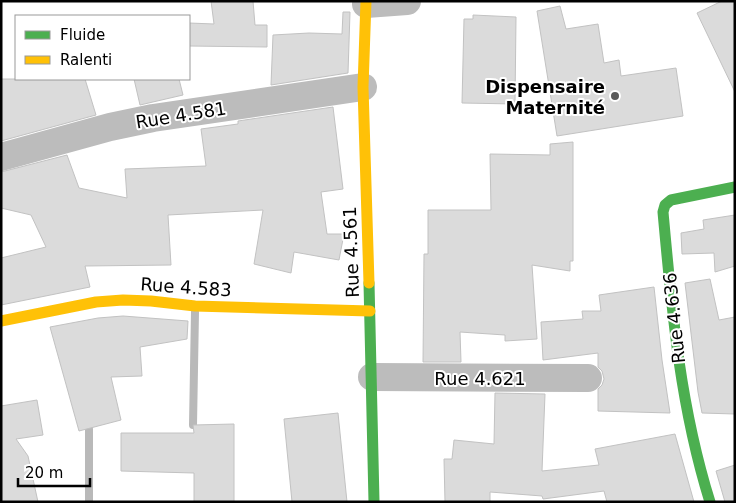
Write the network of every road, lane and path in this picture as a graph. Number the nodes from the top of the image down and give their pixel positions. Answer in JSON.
{"nodes":[{"id":1,"x":407,"y":1,"type":"edge"},
{"id":2,"x":366,"y":3,"type":"edge"},
{"id":3,"x":363,"y":88,"type":"junction"},
{"id":4,"x":1,"y":157,"type":"edge"},
{"id":5,"x":735,"y":187,"type":"edge"},
{"id":6,"x":370,"y":311,"type":"junction"},
{"id":7,"x":1,"y":321,"type":"edge"},
{"id":8,"x":372,"y":377,"type":"junction"},
{"id":9,"x":588,"y":378,"type":"dead end"},
{"id":10,"x":374,"y":502,"type":"edge"},
{"id":11,"x":710,"y":502,"type":"edge"}],
"edges":[{"from":1,"to":2,"type":"street"},
{"from":2,"to":3,"type":"street","name":"Rue 4.561"},
{"from":3,"to":4,"type":"street","name":"Rue 4.581"},
{"from":3,"to":6,"type":"street","name":"Rue 4.561"},
{"from":5,"to":11,"type":"street","name":"Rue 4.636"},
{"from":6,"to":7,"type":"street","name":"Rue 4.583"},
{"from":6,"to":8,"type":"street","name":"Rue 4.561"},
{"from":8,"to":9,"type":"street","name":"Rue 4.621"},
{"from":8,"to":10,"type":"street","name":"Rue 4.561"}]}
